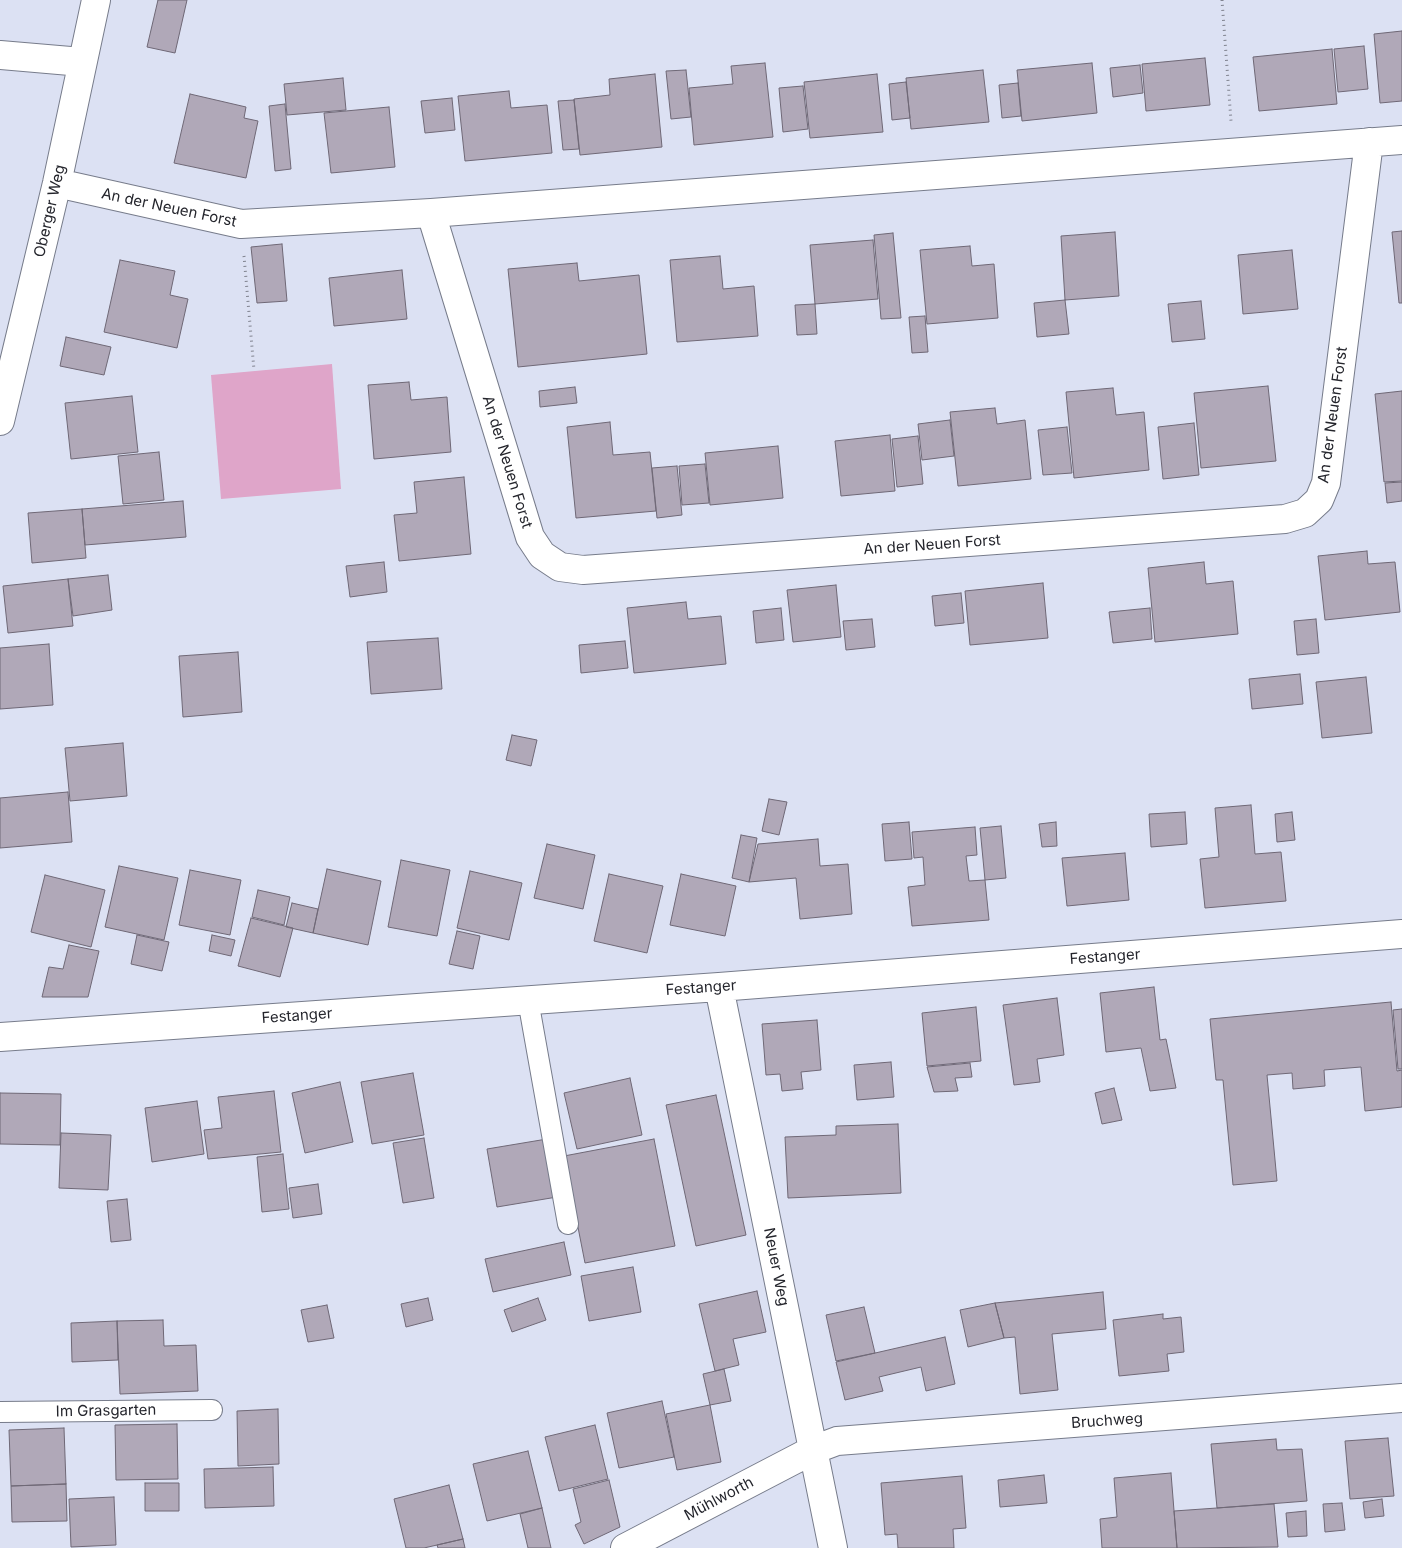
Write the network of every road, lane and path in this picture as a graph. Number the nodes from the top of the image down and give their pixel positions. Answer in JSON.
{"nodes":[{"id":1,"x":96,"y":0,"type":"edge"},
{"id":2,"x":1222,"y":0,"type":"edge"},
{"id":3,"x":0,"y":55,"type":"edge"},
{"id":4,"x":82,"y":62,"type":"junction"},
{"id":5,"x":1402,"y":140,"type":"edge"},
{"id":6,"x":1368,"y":142,"type":"junction"},
{"id":7,"x":1232,"y":152,"type":"junction"},
{"id":8,"x":58,"y":183,"type":"junction"},
{"id":9,"x":431,"y":213,"type":"junction"},
{"id":10,"x":242,"y":224,"type":"junction"},
{"id":11,"x":254,"y":370,"type":"dead end"},
{"id":12,"x":0,"y":421,"type":"edge"},
{"id":13,"x":1402,"y":934,"type":"edge"},
{"id":14,"x":719,"y":987,"type":"junction"},
{"id":15,"x":528,"y":1000,"type":"junction"},
{"id":16,"x":0,"y":1037,"type":"edge"},
{"id":17,"x":568,"y":1224,"type":"dead end"},
{"id":18,"x":1402,"y":1398,"type":"edge"},
{"id":19,"x":212,"y":1410,"type":"dead end"},
{"id":20,"x":0,"y":1412,"type":"edge"},
{"id":21,"x":813,"y":1450,"type":"junction"},
{"id":22,"x":625,"y":1548,"type":"edge"},
{"id":23,"x":833,"y":1548,"type":"edge"}],
"edges":[{"from":1,"to":4,"type":"street","name":"Oberger Weg"},
{"from":2,"to":7,"type":"path"},
{"from":3,"to":4,"type":"street"},
{"from":4,"to":8,"type":"street","name":"Oberger Weg"},
{"from":5,"to":6,"type":"street","name":"An der Neuen Forst"},
{"from":6,"to":7,"type":"street","name":"An der Neuen Forst"},
{"from":6,"to":9,"type":"street","name":"An der Neuen Forst"},
{"from":7,"to":9,"type":"street","name":"An der Neuen Forst"},
{"from":8,"to":10,"type":"street","name":"An der Neuen Forst"},
{"from":8,"to":12,"type":"street","name":"Oberger Weg"},
{"from":9,"to":10,"type":"street","name":"An der Neuen Forst"},
{"from":10,"to":11,"type":"path"},
{"from":13,"to":14,"type":"street","name":"Festanger"},
{"from":14,"to":15,"type":"street","name":"Festanger"},
{"from":14,"to":21,"type":"street","name":"Neuer Weg"},
{"from":15,"to":16,"type":"street","name":"Festanger"},
{"from":15,"to":17,"type":"lane"},
{"from":18,"to":21,"type":"street","name":"Bruchweg"},
{"from":19,"to":20,"type":"lane","name":"Im Grasgarten"},
{"from":21,"to":22,"type":"street","name":"Mühlworth"},
{"from":21,"to":23,"type":"street","name":"Neuer Weg"}]}
